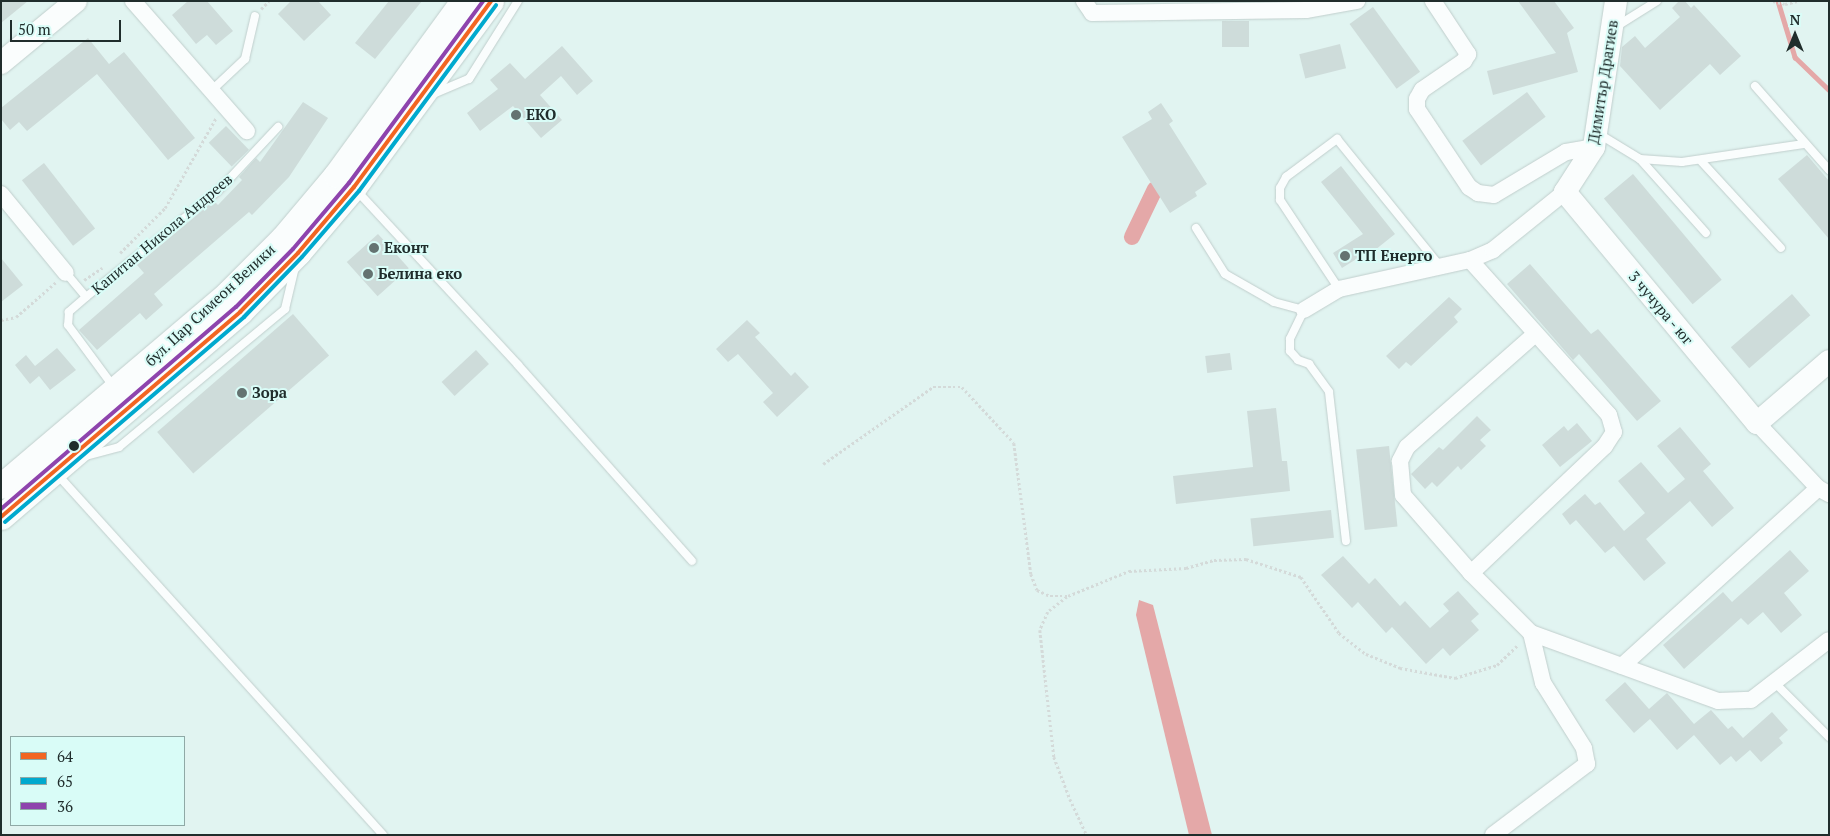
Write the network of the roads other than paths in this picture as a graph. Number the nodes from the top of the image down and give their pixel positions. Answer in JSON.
{"nodes":[{"id":1,"x":76,"y":1,"type":"edge"},
{"id":2,"x":133,"y":1,"type":"edge"},
{"id":3,"x":463,"y":1,"type":"edge"},
{"id":4,"x":491,"y":1,"type":"edge"},
{"id":5,"x":518,"y":1,"type":"edge"},
{"id":6,"x":1084,"y":1,"type":"edge"},
{"id":7,"x":1357,"y":1,"type":"edge"},
{"id":8,"x":1432,"y":1,"type":"edge"},
{"id":9,"x":1616,"y":1,"type":"edge"},
{"id":10,"x":1657,"y":1,"type":"edge"},
{"id":11,"x":255,"y":16,"type":"dead end"},
{"id":12,"x":1611,"y":30,"type":"junction"},
{"id":13,"x":1,"y":63,"type":"edge"},
{"id":14,"x":1755,"y":86,"type":"dead end"},
{"id":15,"x":211,"y":91,"type":"junction"},
{"id":16,"x":420,"y":99,"type":"junction"},
{"id":17,"x":278,"y":127,"type":"dead end"},
{"id":18,"x":247,"y":131,"type":"dead end"},
{"id":19,"x":1595,"y":140,"type":"junction"},
{"id":20,"x":1804,"y":144,"type":"junction"},
{"id":21,"x":1640,"y":159,"type":"junction"},
{"id":22,"x":1701,"y":161,"type":"junction"},
{"id":23,"x":1829,"y":170,"type":"edge"},
{"id":24,"x":354,"y":187,"type":"junction"},
{"id":25,"x":1565,"y":192,"type":"junction"},
{"id":26,"x":1,"y":194,"type":"edge"},
{"id":27,"x":1196,"y":228,"type":"dead end"},
{"id":28,"x":1706,"y":232,"type":"dead end"},
{"id":29,"x":1781,"y":248,"type":"dead end"},
{"id":30,"x":1470,"y":260,"type":"junction"},
{"id":31,"x":1439,"y":265,"type":"junction"},
{"id":32,"x":66,"y":273,"type":"joint"},
{"id":33,"x":1339,"y":289,"type":"junction"},
{"id":34,"x":86,"y":297,"type":"junction"},
{"id":35,"x":1304,"y":310,"type":"junction"},
{"id":36,"x":1534,"y":335,"type":"junction"},
{"id":37,"x":1829,"y":360,"type":"edge"},
{"id":38,"x":116,"y":390,"type":"junction"},
{"id":39,"x":1757,"y":423,"type":"junction"},
{"id":40,"x":61,"y":466,"type":"junction"},
{"id":41,"x":1,"y":486,"type":"edge"},
{"id":42,"x":1824,"y":491,"type":"edge"},
{"id":43,"x":1,"y":517,"type":"edge"},
{"id":44,"x":1346,"y":541,"type":"dead end"},
{"id":45,"x":692,"y":561,"type":"dead end"},
{"id":46,"x":1471,"y":573,"type":"junction"},
{"id":47,"x":1531,"y":633,"type":"junction"},
{"id":48,"x":1829,"y":640,"type":"edge"},
{"id":49,"x":1622,"y":666,"type":"junction"},
{"id":50,"x":1774,"y":682,"type":"junction"},
{"id":51,"x":1829,"y":737,"type":"edge"},
{"id":52,"x":383,"y":835,"type":"edge"},
{"id":53,"x":1494,"y":835,"type":"edge"}],
"edges":[{"from":1,"to":13,"type":"street"},
{"from":2,"to":15,"type":"street"},
{"from":3,"to":38,"type":"main road","name":"бул. Цар Симеон Велики"},
{"from":4,"to":16,"type":"main road","name":"бул. Цар Симеон Велики"},
{"from":5,"to":16,"type":"lane"},
{"from":6,"to":7,"type":"street"},
{"from":8,"to":19,"type":"street"},
{"from":9,"to":12,"type":"street","name":"Димитър Драгиев"},
{"from":10,"to":12,"type":"lane"},
{"from":11,"to":15,"type":"lane"},
{"from":12,"to":19,"type":"street","name":"Димитър Драгиев"},
{"from":14,"to":20,"type":"lane"},
{"from":15,"to":18,"type":"street"},
{"from":16,"to":24,"type":"main road","name":"бул. Цар Симеон Велики"},
{"from":17,"to":34,"type":"lane","name":"Капитан Никола Андреев"},
{"from":19,"to":21,"type":"lane"},
{"from":19,"to":25,"type":"street","name":"Димитър Драгиев"},
{"from":20,"to":22,"type":"lane"},
{"from":20,"to":23,"type":"lane"},
{"from":21,"to":22,"type":"lane"},
{"from":21,"to":28,"type":"lane"},
{"from":22,"to":29,"type":"lane"},
{"from":24,"to":40,"type":"main road","name":"бул. Цар Симеон Велики"},
{"from":24,"to":45,"type":"lane"},
{"from":25,"to":30,"type":"street","name":"Димитър Драгиев"},
{"from":25,"to":39,"type":"street","name":"3 чучура - юг"},
{"from":26,"to":32,"type":"street"},
{"from":27,"to":35,"type":"lane"},
{"from":30,"to":31,"type":"street","name":"Димитър Драгиев"},
{"from":30,"to":36,"type":"street"},
{"from":31,"to":33,"type":"street","name":"Димитър Драгиев"},
{"from":31,"to":33,"type":"lane"},
{"from":32,"to":34,"type":"lane"},
{"from":33,"to":35,"type":"street","name":"Димитър Драгиев"},
{"from":34,"to":38,"type":"lane","name":"Капитан Никола Андреев"},
{"from":35,"to":44,"type":"lane"},
{"from":36,"to":46,"type":"street"},
{"from":36,"to":46,"type":"street"},
{"from":37,"to":39,"type":"street"},
{"from":38,"to":41,"type":"main road","name":"бул. Цар Симеон Велики"},
{"from":39,"to":42,"type":"street","name":"3 чучура - юг"},
{"from":40,"to":43,"type":"main road","name":"бул. Цар Симеон Велики"},
{"from":40,"to":52,"type":"lane"},
{"from":42,"to":49,"type":"street"},
{"from":46,"to":47,"type":"street"},
{"from":47,"to":49,"type":"street"},
{"from":47,"to":53,"type":"street"},
{"from":48,"to":50,"type":"street"},
{"from":49,"to":50,"type":"street"},
{"from":50,"to":51,"type":"lane"}]}
